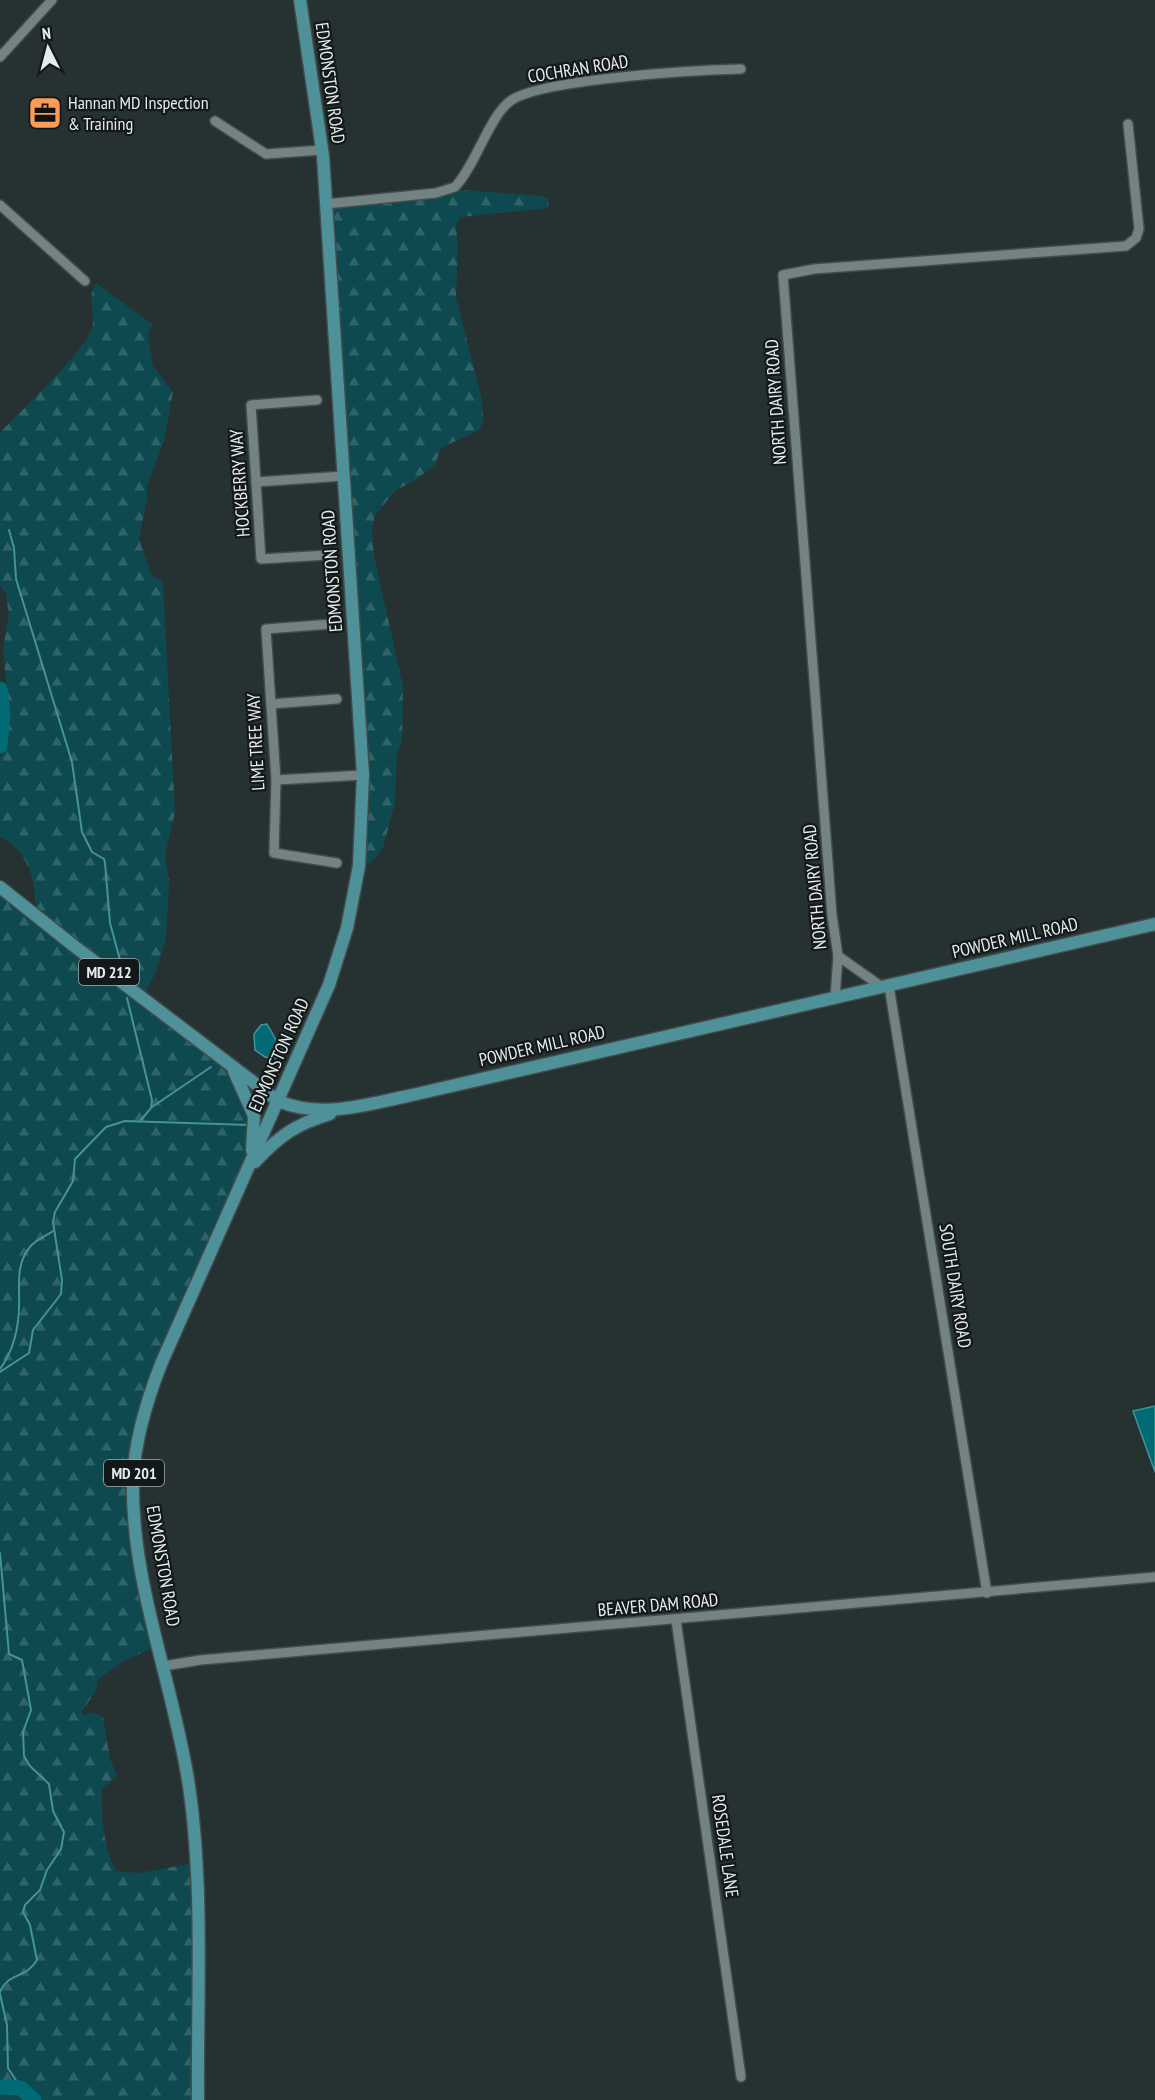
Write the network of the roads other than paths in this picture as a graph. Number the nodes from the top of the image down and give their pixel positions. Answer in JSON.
{"nodes":[{"id":1,"x":52,"y":0,"type":"edge"},
{"id":2,"x":300,"y":0,"type":"edge"},
{"id":3,"x":0,"y":57,"type":"edge"},
{"id":4,"x":741,"y":69,"type":"dead end"},
{"id":5,"x":215,"y":121,"type":"dead end"},
{"id":6,"x":1128,"y":124,"type":"dead end"},
{"id":7,"x":322,"y":150,"type":"junction"},
{"id":8,"x":0,"y":204,"type":"edge"},
{"id":9,"x":326,"y":204,"type":"junction"},
{"id":10,"x":85,"y":281,"type":"dead end"},
{"id":11,"x":316,"y":400,"type":"dead end"},
{"id":12,"x":344,"y":476,"type":"junction"},
{"id":13,"x":256,"y":482,"type":"junction"},
{"id":14,"x":328,"y":555,"type":"dead end"},
{"id":15,"x":332,"y":624,"type":"dead end"},
{"id":16,"x":337,"y":699,"type":"dead end"},
{"id":17,"x":271,"y":704,"type":"junction"},
{"id":18,"x":363,"y":775,"type":"junction"},
{"id":19,"x":276,"y":780,"type":"junction"},
{"id":20,"x":337,"y":863,"type":"dead end"},
{"id":21,"x":0,"y":886,"type":"edge"},
{"id":22,"x":1155,"y":924,"type":"edge"},
{"id":23,"x":838,"y":956,"type":"junction"},
{"id":24,"x":886,"y":986,"type":"junction"},
{"id":25,"x":835,"y":998,"type":"junction"},
{"id":26,"x":232,"y":1067,"type":"junction"},
{"id":27,"x":278,"y":1101,"type":"junction"},
{"id":28,"x":343,"y":1109,"type":"junction"},
{"id":29,"x":250,"y":1167,"type":"junction"},
{"id":30,"x":1155,"y":1577,"type":"edge"},
{"id":31,"x":987,"y":1593,"type":"junction"},
{"id":32,"x":676,"y":1620,"type":"junction"},
{"id":33,"x":164,"y":1666,"type":"junction"},
{"id":34,"x":741,"y":2077,"type":"dead end"},
{"id":35,"x":198,"y":2100,"type":"edge"}],
"edges":[{"from":1,"to":3,"type":"street"},
{"from":2,"to":7,"type":"main road","name":"EDMONSTON ROAD"},
{"from":4,"to":9,"type":"street","name":"COCHRAN ROAD"},
{"from":5,"to":7,"type":"street"},
{"from":6,"to":23,"type":"street","name":"NORTH DAIRY ROAD"},
{"from":7,"to":9,"type":"main road","name":"EDMONSTON ROAD"},
{"from":8,"to":10,"type":"street"},
{"from":9,"to":12,"type":"main road","name":"EDMONSTON ROAD"},
{"from":11,"to":13,"type":"street","name":"HOCKBERRY WAY"},
{"from":12,"to":13,"type":"street"},
{"from":12,"to":18,"type":"main road","name":"EDMONSTON ROAD"},
{"from":13,"to":14,"type":"street","name":"HOCKBERRY WAY"},
{"from":15,"to":17,"type":"street","name":"LIME TREE WAY"},
{"from":16,"to":17,"type":"street"},
{"from":17,"to":19,"type":"street","name":"LIME TREE WAY"},
{"from":18,"to":19,"type":"street"},
{"from":18,"to":27,"type":"main road","name":"EDMONSTON ROAD"},
{"from":19,"to":20,"type":"street","name":"LIME TREE WAY"},
{"from":21,"to":26,"type":"main road","name":"POWDER MILL ROAD","number":"MD 212"},
{"from":22,"to":24,"type":"main road","name":"POWDER MILL ROAD"},
{"from":23,"to":24,"type":"street"},
{"from":23,"to":25,"type":"street","name":"NORTH DAIRY ROAD"},
{"from":24,"to":25,"type":"main road","name":"POWDER MILL ROAD"},
{"from":24,"to":31,"type":"street","name":"SOUTH DAIRY ROAD"},
{"from":25,"to":28,"type":"main road","name":"POWDER MILL ROAD"},
{"from":26,"to":27,"type":"main road","name":"POWDER MILL ROAD","number":"MD 212"},
{"from":26,"to":29,"type":"main road"},
{"from":27,"to":28,"type":"main road","name":"POWDER MILL ROAD"},
{"from":27,"to":29,"type":"main road","name":"EDMONSTON ROAD","number":"MD 201"},
{"from":28,"to":29,"type":"main road"},
{"from":29,"to":33,"type":"main road","name":"EDMONSTON ROAD","number":"MD 201"},
{"from":30,"to":31,"type":"street","name":"BEAVER DAM ROAD"},
{"from":31,"to":32,"type":"street","name":"BEAVER DAM ROAD"},
{"from":32,"to":33,"type":"street","name":"BEAVER DAM ROAD"},
{"from":32,"to":34,"type":"street","name":"ROSEDALE LANE"},
{"from":33,"to":35,"type":"main road","name":"EDMONSTON ROAD","number":"MD 201"}]}
